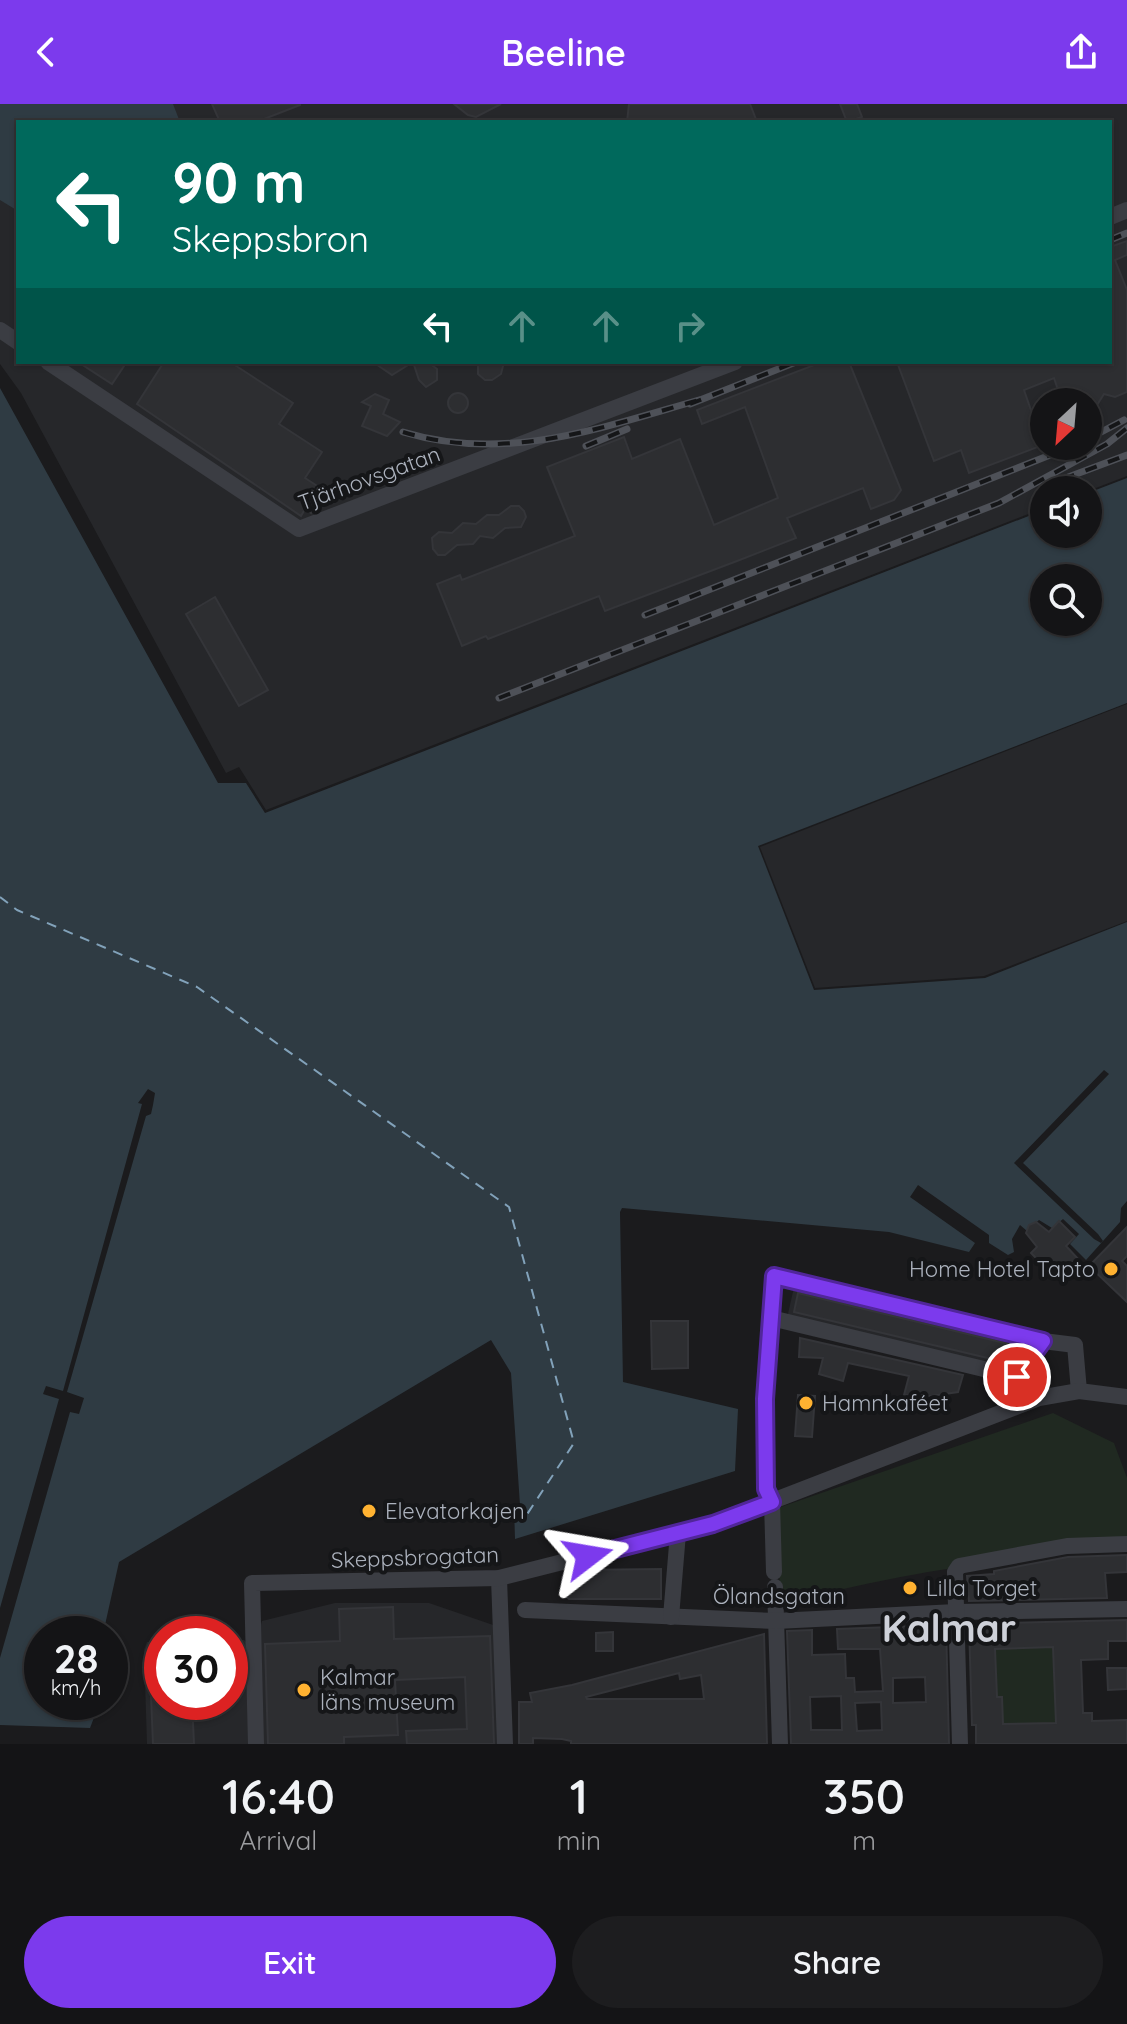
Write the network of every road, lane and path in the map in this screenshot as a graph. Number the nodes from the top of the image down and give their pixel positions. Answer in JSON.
{"nodes":[{"id":1,"x":51,"y":364,"type":"edge"},
{"id":2,"x":730,"y":364,"type":"edge"},
{"id":3,"x":771,"y":1318,"type":"junction"},
{"id":4,"x":1043,"y":1341,"type":"junction"},
{"id":5,"x":1079,"y":1391,"type":"junction"},
{"id":6,"x":1127,"y":1397,"type":"edge"},
{"id":7,"x":772,"y":1502,"type":"junction"},
{"id":8,"x":678,"y":1533,"type":"junction"},
{"id":9,"x":1127,"y":1544,"type":"edge"},
{"id":10,"x":499,"y":1578,"type":"junction"},
{"id":11,"x":1127,"y":1609,"type":"edge"},
{"id":12,"x":525,"y":1610,"type":"dead end"},
{"id":13,"x":956,"y":1612,"type":"junction"},
{"id":14,"x":671,"y":1617,"type":"junction"},
{"id":15,"x":776,"y":1621,"type":"junction"},
{"id":16,"x":256,"y":1744,"type":"edge"},
{"id":17,"x":505,"y":1744,"type":"edge"},
{"id":18,"x":780,"y":1744,"type":"edge"},
{"id":19,"x":960,"y":1744,"type":"edge"}],
"edges":[{"from":1,"to":2,"type":"street","name":"Tjärhovsgatan"},
{"from":3,"to":4,"type":"street"},
{"from":3,"to":4,"type":"street"},
{"from":3,"to":7,"type":"street"},
{"from":4,"to":5,"type":"street"},
{"from":5,"to":6,"type":"street","name":"Skeppsbrogatan"},
{"from":5,"to":7,"type":"street","name":"Skeppsbrogatan"},
{"from":7,"to":8,"type":"street","name":"Skeppsbrogatan"},
{"from":7,"to":15,"type":"street"},
{"from":8,"to":10,"type":"street","name":"Skeppsbrogatan"},
{"from":8,"to":14,"type":"street"},
{"from":9,"to":13,"type":"street"},
{"from":10,"to":16,"type":"street","name":"Skeppsbrogatan"},
{"from":10,"to":17,"type":"street"},
{"from":11,"to":13,"type":"street","name":"Ölandsgatan"},
{"from":12,"to":14,"type":"street","name":"Ölandsgatan"},
{"from":13,"to":15,"type":"street","name":"Ölandsgatan"},
{"from":13,"to":19,"type":"street"},
{"from":14,"to":15,"type":"street","name":"Ölandsgatan"},
{"from":15,"to":18,"type":"street"}]}
